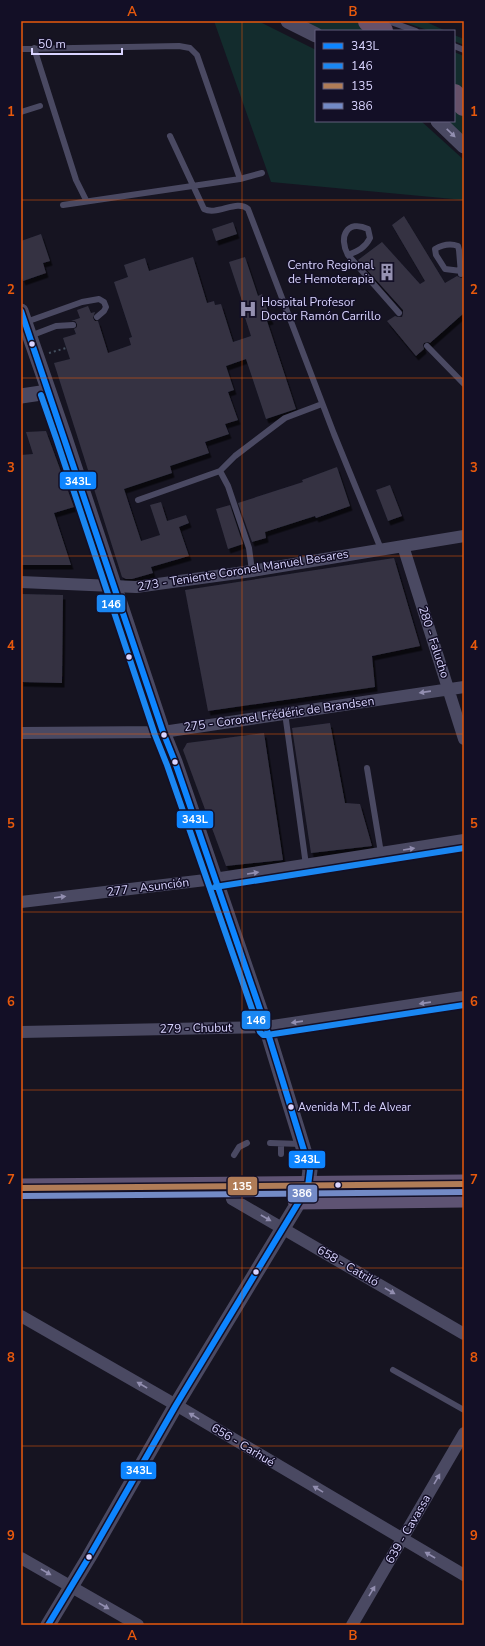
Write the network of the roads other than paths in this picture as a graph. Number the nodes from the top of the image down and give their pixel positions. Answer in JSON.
{"nodes":[{"id":1,"x":288,"y":21,"type":"edge"},
{"id":2,"x":369,"y":21,"type":"edge"},
{"id":3,"x":388,"y":21,"type":"edge"},
{"id":4,"x":381,"y":30,"type":"edge"},
{"id":5,"x":413,"y":30,"type":"edge"},
{"id":6,"x":315,"y":34,"type":"edge"},
{"id":7,"x":34,"y":48,"type":"junction"},
{"id":8,"x":21,"y":49,"type":"edge"},
{"id":9,"x":455,"y":96,"type":"edge"},
{"id":10,"x":464,"y":105,"type":"edge"},
{"id":11,"x":40,"y":106,"type":"dead end"},
{"id":12,"x":21,"y":112,"type":"edge"},
{"id":13,"x":439,"y":122,"type":"edge"},
{"id":14,"x":170,"y":136,"type":"dead end"},
{"id":15,"x":464,"y":146,"type":"edge"},
{"id":16,"x":262,"y":173,"type":"dead end"},
{"id":17,"x":240,"y":179,"type":"junction"},
{"id":18,"x":194,"y":186,"type":"junction"},
{"id":19,"x":86,"y":200,"type":"junction"},
{"id":20,"x":63,"y":205,"type":"dead end"},
{"id":21,"x":348,"y":255,"type":"junction"},
{"id":22,"x":461,"y":273,"type":"joint"},
{"id":23,"x":399,"y":313,"type":"dead end"},
{"id":24,"x":97,"y":317,"type":"dead end"},
{"id":25,"x":25,"y":323,"type":"edge"},
{"id":26,"x":73,"y":325,"type":"dead end"},
{"id":27,"x":428,"y":346,"type":"dead end"},
{"id":28,"x":464,"y":384,"type":"edge"},
{"id":29,"x":48,"y":392,"type":"junction"},
{"id":30,"x":21,"y":396,"type":"edge"},
{"id":31,"x":322,"y":404,"type":"junction"},
{"id":32,"x":220,"y":472,"type":"junction"},
{"id":33,"x":138,"y":500,"type":"dead end"},
{"id":34,"x":464,"y":536,"type":"edge"},
{"id":35,"x":403,"y":546,"type":"junction"},
{"id":36,"x":381,"y":548,"type":"junction"},
{"id":37,"x":252,"y":571,"type":"junction"},
{"id":38,"x":21,"y":582,"type":"edge"},
{"id":39,"x":114,"y":586,"type":"junction"},
{"id":40,"x":464,"y":686,"type":"edge"},
{"id":41,"x":448,"y":689,"type":"junction"},
{"id":42,"x":284,"y":713,"type":"junction"},
{"id":43,"x":163,"y":732,"type":"junction"},
{"id":44,"x":21,"y":733,"type":"edge"},
{"id":45,"x":464,"y":739,"type":"edge"},
{"id":46,"x":367,"y":768,"type":"dead end"},
{"id":47,"x":464,"y":840,"type":"edge"},
{"id":48,"x":382,"y":853,"type":"junction"},
{"id":49,"x":306,"y":865,"type":"junction"},
{"id":50,"x":214,"y":879,"type":"junction"},
{"id":51,"x":21,"y":902,"type":"edge"},
{"id":52,"x":464,"y":997,"type":"edge"},
{"id":53,"x":266,"y":1026,"type":"junction"},
{"id":54,"x":21,"y":1032,"type":"edge"},
{"id":55,"x":247,"y":1143,"type":"dead end"},
{"id":56,"x":270,"y":1143,"type":"dead end"},
{"id":57,"x":281,"y":1144,"type":"junction"},
{"id":58,"x":303,"y":1144,"type":"junction"},
{"id":59,"x":281,"y":1154,"type":"dead end"},
{"id":60,"x":234,"y":1155,"type":"dead end"},
{"id":61,"x":464,"y":1184,"type":"edge"},
{"id":62,"x":21,"y":1188,"type":"edge"},
{"id":63,"x":232,"y":1188,"type":"junction"},
{"id":64,"x":304,"y":1193,"type":"junction"},
{"id":65,"x":464,"y":1198,"type":"edge"},
{"id":66,"x":21,"y":1200,"type":"edge"},
{"id":67,"x":283,"y":1228,"type":"junction"},
{"id":68,"x":21,"y":1316,"type":"edge"},
{"id":69,"x":464,"y":1334,"type":"edge"},
{"id":70,"x":394,"y":1370,"type":"dead end"},
{"id":71,"x":176,"y":1405,"type":"junction"},
{"id":72,"x":464,"y":1410,"type":"edge"},
{"id":73,"x":464,"y":1433,"type":"edge"},
{"id":74,"x":403,"y":1539,"type":"junction"},
{"id":75,"x":21,"y":1558,"type":"edge"},
{"id":76,"x":464,"y":1575,"type":"edge"},
{"id":77,"x":70,"y":1586,"type":"junction"},
{"id":78,"x":48,"y":1625,"type":"edge"},
{"id":79,"x":138,"y":1625,"type":"edge"},
{"id":80,"x":352,"y":1625,"type":"edge"}],
"edges":[{"from":1,"to":6,"type":"street"},
{"from":2,"to":4,"type":"highway"},
{"from":3,"to":5,"type":"lane"},
{"from":7,"to":8,"type":"lane"},
{"from":7,"to":17,"type":"lane"},
{"from":7,"to":19,"type":"lane"},
{"from":9,"to":10,"type":"highway"},
{"from":11,"to":12,"type":"lane"},
{"from":13,"to":15,"type":"street","one_way":true},
{"from":14,"to":18,"type":"lane"},
{"from":16,"to":17,"type":"lane"},
{"from":17,"to":18,"type":"lane"},
{"from":18,"to":19,"type":"lane"},
{"from":18,"to":31,"type":"lane"},
{"from":19,"to":20,"type":"lane"},
{"from":21,"to":21,"type":"lane"},
{"from":21,"to":23,"type":"lane"},
{"from":22,"to":22,"type":"lane"},
{"from":24,"to":25,"type":"lane"},
{"from":25,"to":26,"type":"lane"},
{"from":25,"to":29,"type":"street"},
{"from":27,"to":28,"type":"lane"},
{"from":29,"to":30,"type":"street"},
{"from":29,"to":39,"type":"street"},
{"from":31,"to":32,"type":"lane"},
{"from":31,"to":36,"type":"lane"},
{"from":32,"to":33,"type":"lane"},
{"from":32,"to":37,"type":"lane"},
{"from":34,"to":35,"type":"street","name":"273 - Teniente Coronel Manuel Besares"},
{"from":35,"to":36,"type":"street","name":"273 - Teniente Coronel Manuel Besares"},
{"from":35,"to":41,"type":"street","name":"280 - Falucho"},
{"from":36,"to":37,"type":"street","name":"273 - Teniente Coronel Manuel Besares"},
{"from":37,"to":39,"type":"street","name":"273 - Teniente Coronel Manuel Besares"},
{"from":38,"to":39,"type":"street","name":"273 - Teniente Coronel Manuel Besares"},
{"from":39,"to":43,"type":"street"},
{"from":40,"to":41,"type":"street","name":"275 - Coronel Frédéric de Brandsen"},
{"from":41,"to":42,"type":"street","name":"275 - Coronel Frédéric de Brandsen","one_way":true},
{"from":41,"to":45,"type":"street","name":"280 - Falucho"},
{"from":42,"to":43,"type":"street","name":"275 - Coronel Frédéric de Brandsen"},
{"from":42,"to":49,"type":"lane"},
{"from":43,"to":44,"type":"street","name":"275 - Coronel Frédéric de Brandsen"},
{"from":43,"to":50,"type":"street"},
{"from":46,"to":48,"type":"lane"},
{"from":48,"to":47,"type":"street","name":"277 - Asunción","one_way":true},
{"from":48,"to":49,"type":"street","name":"277 - Asunción"},
{"from":50,"to":49,"type":"street","name":"277 - Asunción","one_way":true},
{"from":51,"to":50,"type":"street","name":"277 - Asunción","one_way":true},
{"from":50,"to":53,"type":"street"},
{"from":52,"to":53,"type":"street","name":"279 - Chubut","one_way":true},
{"from":53,"to":54,"type":"street","name":"279 - Chubut"},
{"from":53,"to":58,"type":"street"},
{"from":55,"to":60,"type":"lane"},
{"from":56,"to":57,"type":"lane"},
{"from":57,"to":58,"type":"lane"},
{"from":57,"to":59,"type":"lane"},
{"from":58,"to":64,"type":"street"},
{"from":61,"to":64,"type":"main road"},
{"from":62,"to":63,"type":"main road"},
{"from":63,"to":64,"type":"main road"},
{"from":63,"to":64,"type":"main road"},
{"from":63,"to":66,"type":"main road"},
{"from":63,"to":67,"type":"street","name":"658 - Catriló","one_way":true},
{"from":64,"to":65,"type":"main road"},
{"from":64,"to":67,"type":"street"},
{"from":67,"to":69,"type":"street","name":"658 - Catriló","one_way":true},
{"from":67,"to":71,"type":"street"},
{"from":71,"to":68,"type":"street","name":"656 - Carhué","one_way":true},
{"from":70,"to":72,"type":"lane"},
{"from":74,"to":71,"type":"street","name":"656 - Carhué","one_way":true},
{"from":71,"to":77,"type":"street"},
{"from":74,"to":73,"type":"street","name":"639 - Cavassa","one_way":true},
{"from":76,"to":74,"type":"street","name":"656 - Carhué","one_way":true},
{"from":80,"to":74,"type":"street","name":"639 - Cavassa","one_way":true},
{"from":75,"to":77,"type":"street","one_way":true},
{"from":77,"to":78,"type":"street"},
{"from":77,"to":79,"type":"street","one_way":true}]}
